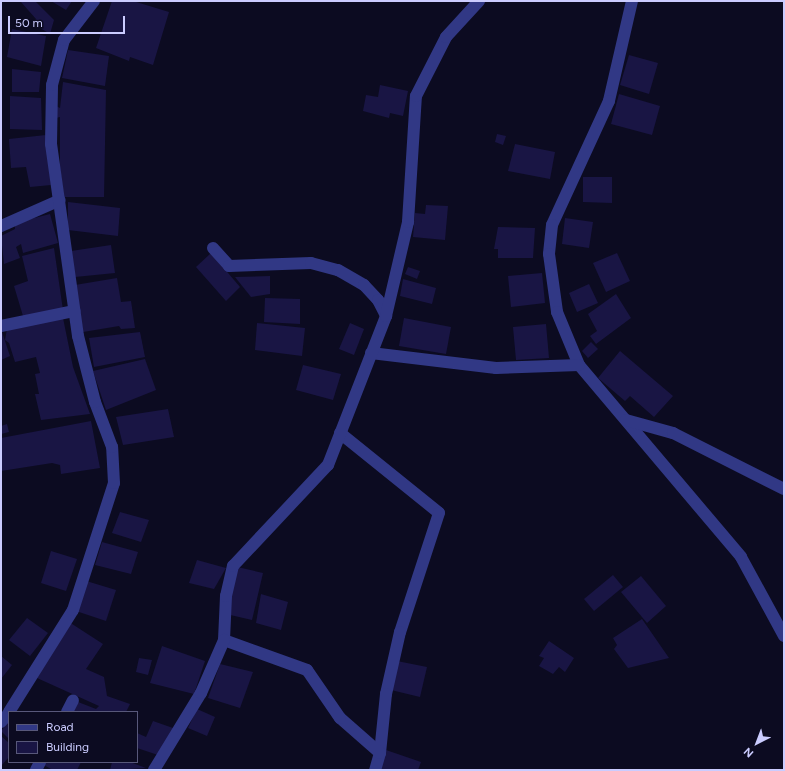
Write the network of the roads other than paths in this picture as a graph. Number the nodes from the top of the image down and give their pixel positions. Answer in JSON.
{"nodes":[{"id":1,"x":94,"y":1,"type":"edge"},
{"id":2,"x":479,"y":1,"type":"edge"},
{"id":3,"x":632,"y":1,"type":"edge"},
{"id":4,"x":60,"y":200,"type":"junction"},
{"id":5,"x":1,"y":226,"type":"edge"},
{"id":6,"x":213,"y":248,"type":"dead end"},
{"id":7,"x":74,"y":311,"type":"junction"},
{"id":8,"x":386,"y":316,"type":"junction"},
{"id":9,"x":1,"y":326,"type":"edge"},
{"id":10,"x":372,"y":353,"type":"junction"},
{"id":11,"x":579,"y":365,"type":"junction"},
{"id":12,"x":626,"y":420,"type":"junction"},
{"id":13,"x":340,"y":433,"type":"junction"},
{"id":14,"x":784,"y":489,"type":"edge"},
{"id":15,"x":784,"y":636,"type":"edge"},
{"id":16,"x":224,"y":640,"type":"junction"},
{"id":17,"x":73,"y":700,"type":"dead end"},
{"id":18,"x":10,"y":711,"type":"edge"},
{"id":19,"x":68,"y":711,"type":"edge"},
{"id":20,"x":8,"y":713,"type":"edge"},
{"id":21,"x":1,"y":722,"type":"edge"},
{"id":22,"x":380,"y":753,"type":"junction"},
{"id":23,"x":154,"y":770,"type":"edge"},
{"id":24,"x":375,"y":770,"type":"edge"}],
"edges":[{"from":1,"to":4,"type":"street"},
{"from":2,"to":8,"type":"street"},
{"from":3,"to":11,"type":"street"},
{"from":4,"to":5,"type":"street"},
{"from":4,"to":7,"type":"street"},
{"from":6,"to":8,"type":"street"},
{"from":7,"to":9,"type":"street"},
{"from":7,"to":18,"type":"street"},
{"from":8,"to":10,"type":"street"},
{"from":10,"to":11,"type":"street"},
{"from":10,"to":13,"type":"street"},
{"from":11,"to":12,"type":"street"},
{"from":12,"to":14,"type":"street"},
{"from":12,"to":15,"type":"street"},
{"from":13,"to":16,"type":"street"},
{"from":13,"to":22,"type":"street"},
{"from":16,"to":22,"type":"street"},
{"from":16,"to":23,"type":"street"},
{"from":17,"to":19,"type":"street"},
{"from":20,"to":21,"type":"street"},
{"from":22,"to":24,"type":"street"}]}
